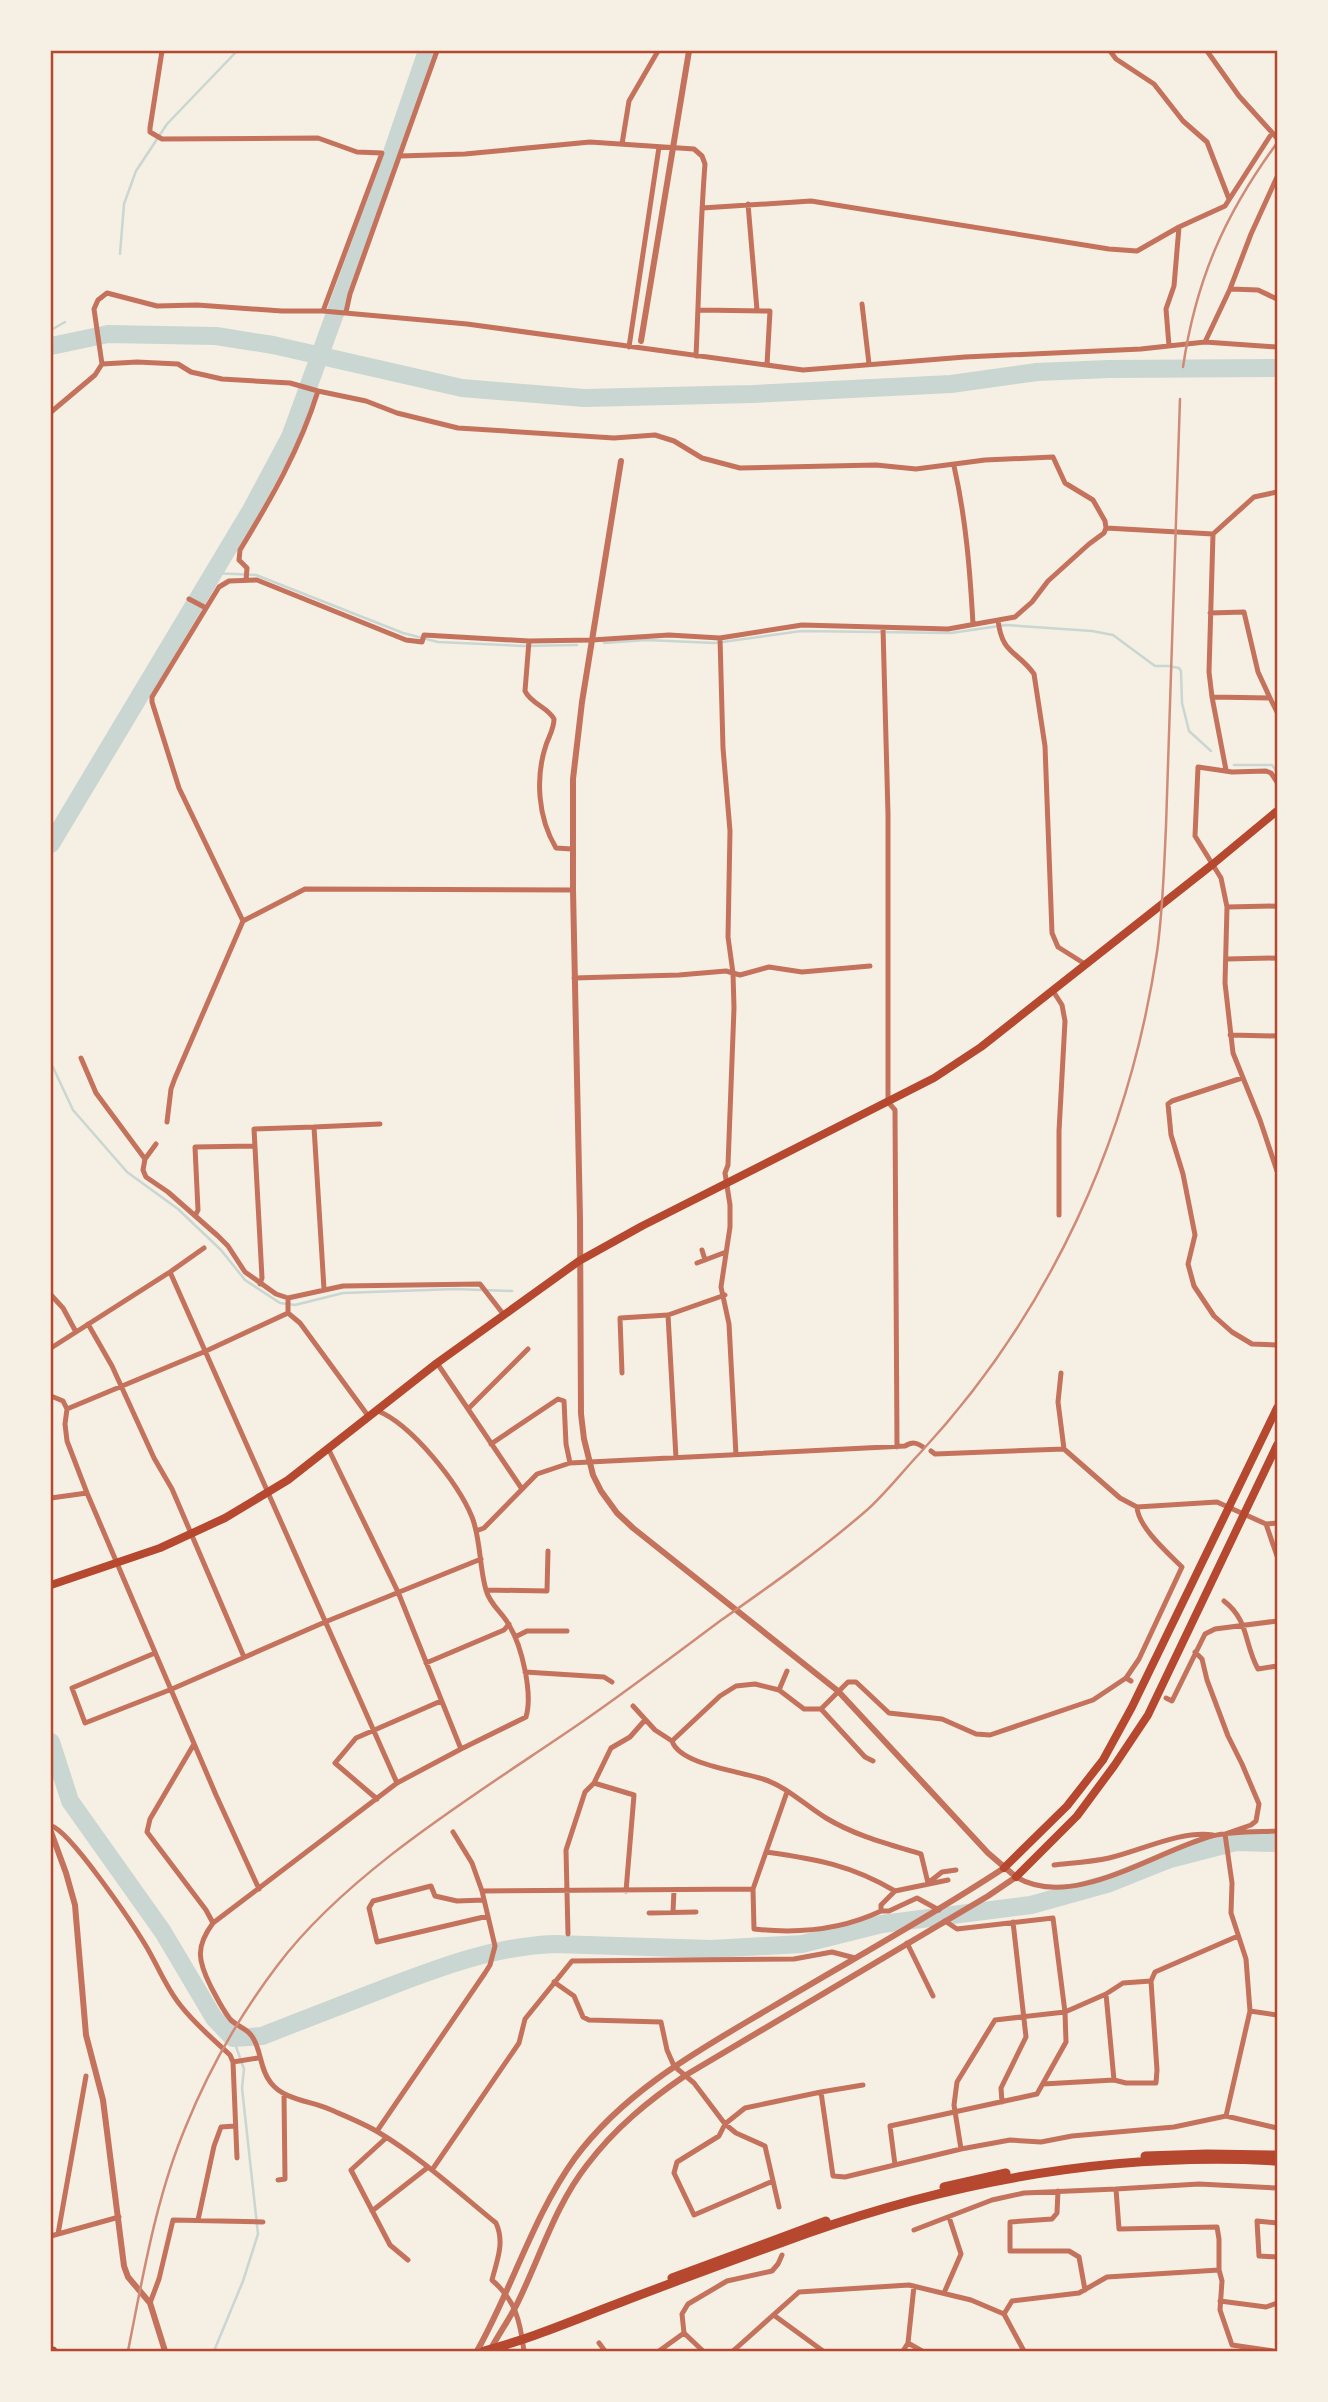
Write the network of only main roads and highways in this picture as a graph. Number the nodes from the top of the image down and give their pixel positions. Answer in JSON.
{"nodes":[{"id":1,"x":1277,"y":811,"type":"edge"},
{"id":2,"x":1277,"y":1408,"type":"edge"},
{"id":3,"x":1277,"y":1445,"type":"edge"},
{"id":4,"x":51,"y":1585,"type":"edge"},
{"id":5,"x":1004,"y":1868,"type":"road end"},
{"id":6,"x":1016,"y":1877,"type":"road end"},
{"id":7,"x":1277,"y":2155,"type":"edge"},
{"id":8,"x":1277,"y":2161,"type":"edge"},
{"id":9,"x":620,"y":2303,"type":"junction"},
{"id":10,"x":486,"y":2351,"type":"edge"}],
"edges":[{"from":1,"to":4,"type":"main road"},
{"from":2,"to":5,"type":"main road"},
{"from":3,"to":6,"type":"main road"},
{"from":7,"to":9,"type":"highway"},
{"from":8,"to":9,"type":"highway"},
{"from":9,"to":10,"type":"highway"}]}
